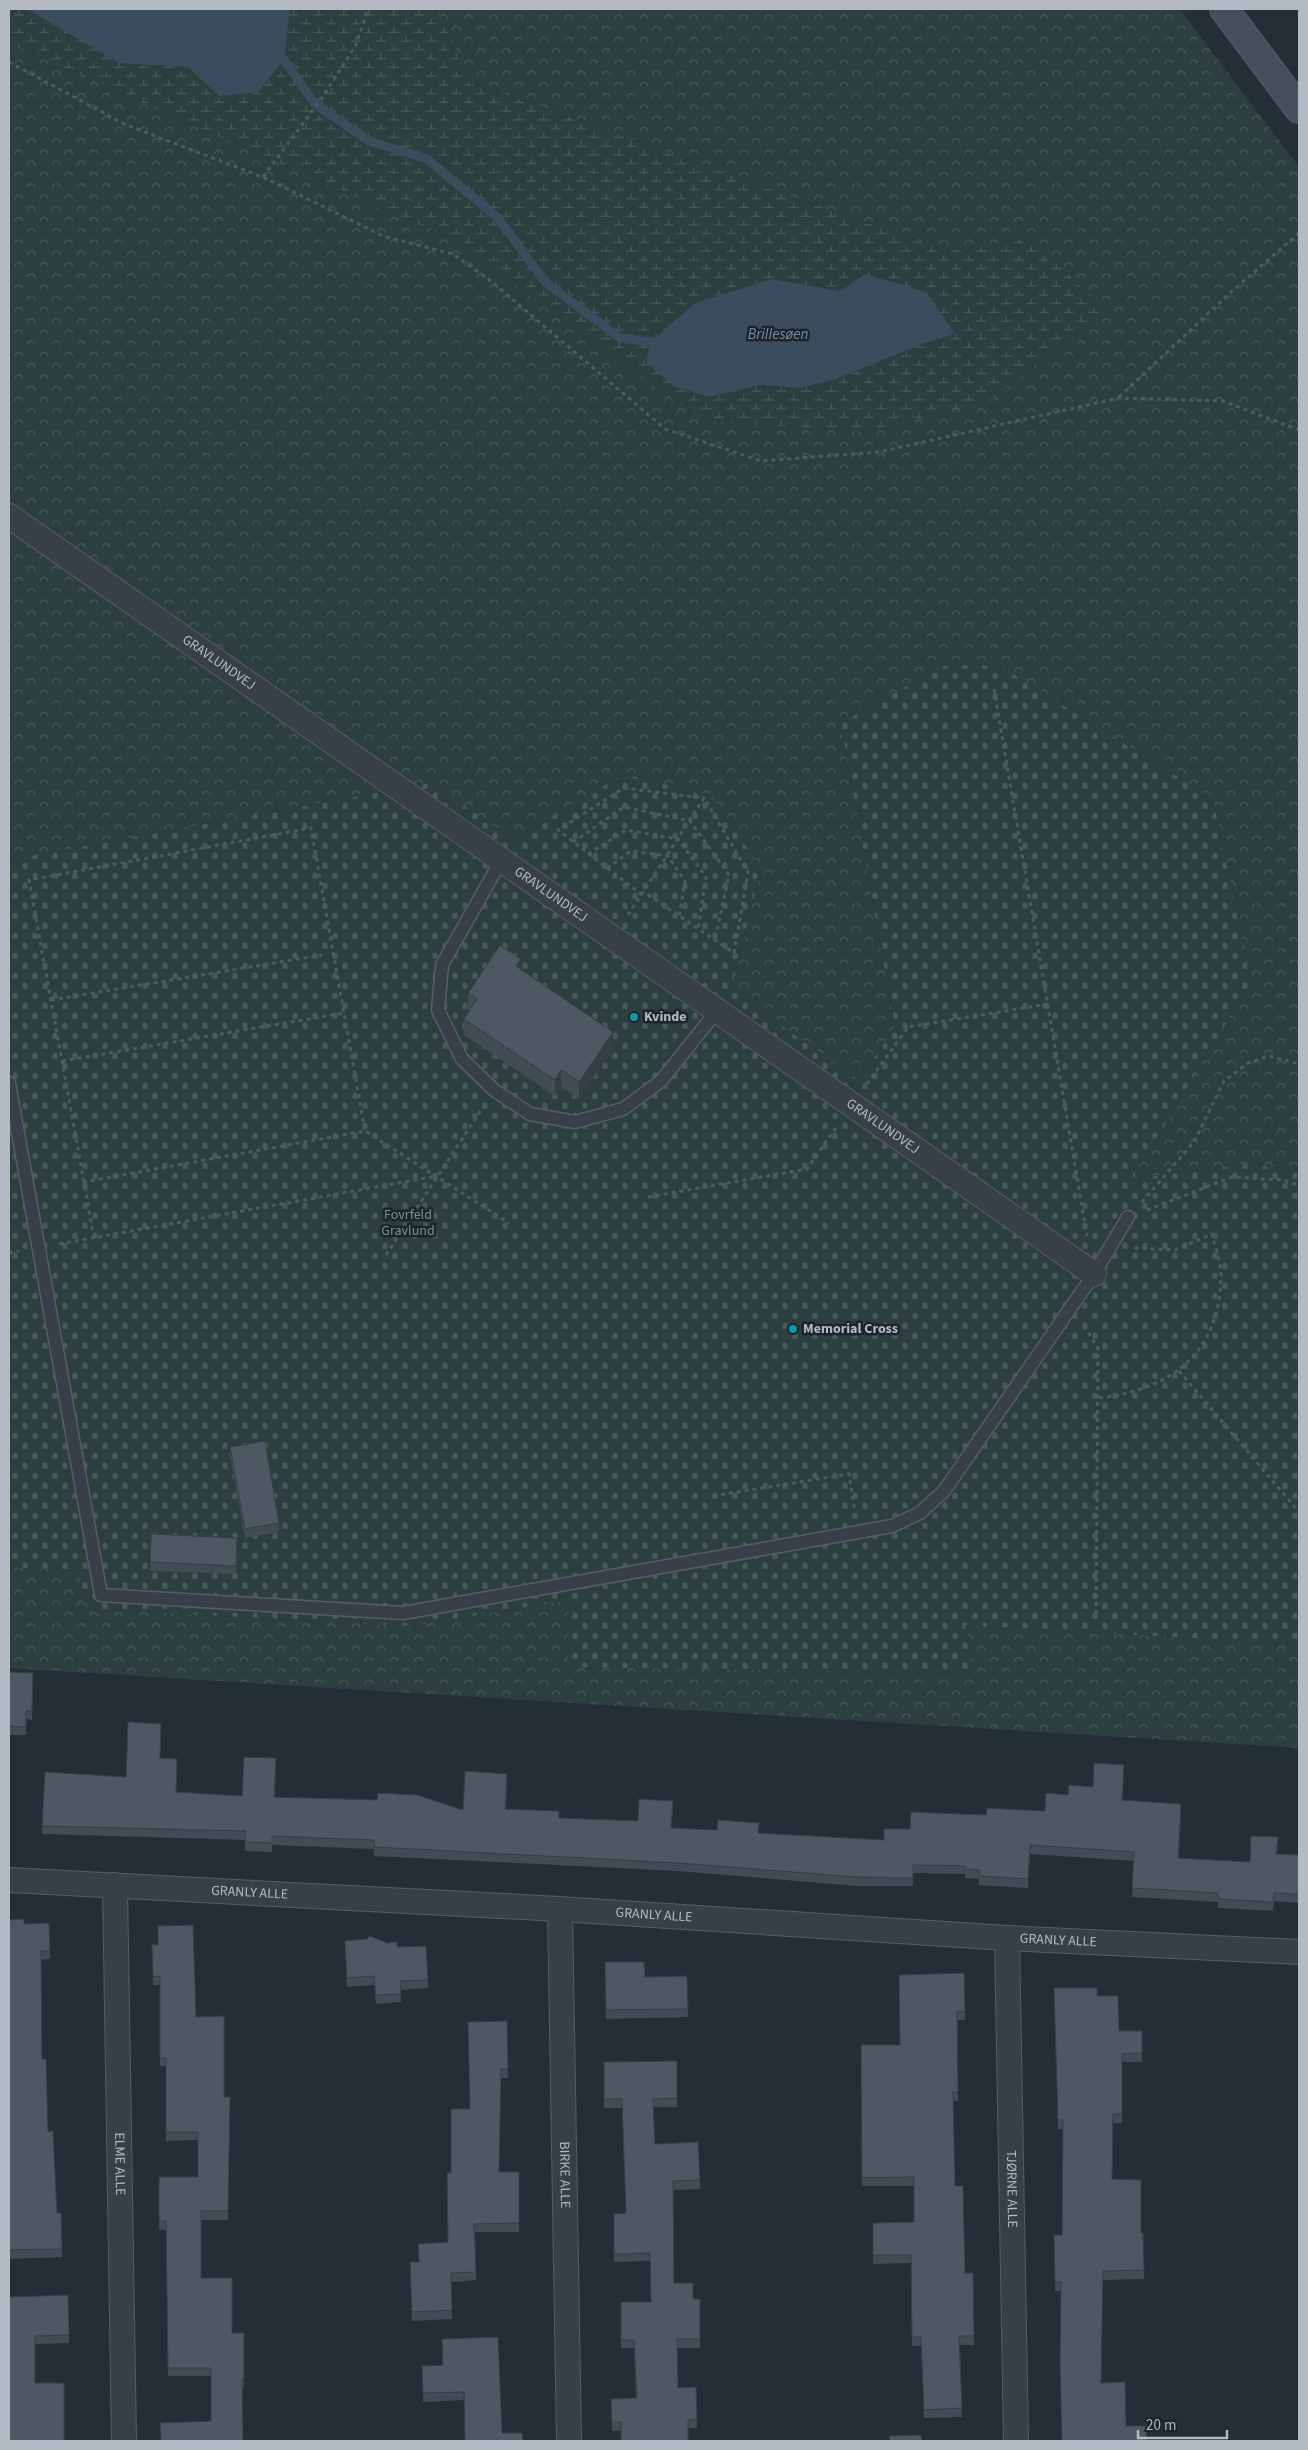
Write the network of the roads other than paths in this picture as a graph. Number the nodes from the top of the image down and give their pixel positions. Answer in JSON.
{"nodes":[{"id":1,"x":1224,"y":9,"type":"edge"},
{"id":2,"x":1299,"y":109,"type":"edge"},
{"id":3,"x":9,"y":516,"type":"edge"},
{"id":4,"x":502,"y":860,"type":"junction"},
{"id":5,"x":716,"y":1012,"type":"junction"},
{"id":6,"x":9,"y":1083,"type":"edge"},
{"id":7,"x":1128,"y":1217,"type":"road end"},
{"id":8,"x":1094,"y":1274,"type":"junction"},
{"id":9,"x":9,"y":1880,"type":"edge"},
{"id":10,"x":115,"y":1885,"type":"junction"},
{"id":11,"x":560,"y":1909,"type":"junction"},
{"id":12,"x":1007,"y":1938,"type":"junction"},
{"id":13,"x":1299,"y":1952,"type":"edge"},
{"id":14,"x":124,"y":2441,"type":"edge"},
{"id":15,"x":569,"y":2441,"type":"edge"},
{"id":16,"x":1016,"y":2441,"type":"edge"}],
"edges":[{"from":1,"to":2,"type":"main road"},
{"from":3,"to":4,"type":"street","name":"GRAVLUNDVEJ"},
{"from":4,"to":5,"type":"street","name":"GRAVLUNDVEJ"},
{"from":4,"to":5,"type":"lane"},
{"from":5,"to":8,"type":"street","name":"GRAVLUNDVEJ"},
{"from":6,"to":8,"type":"lane"},
{"from":7,"to":8,"type":"lane"},
{"from":9,"to":10,"type":"street","name":"GRANLY ALLE"},
{"from":10,"to":11,"type":"street","name":"GRANLY ALLE"},
{"from":10,"to":14,"type":"street","name":"ELME ALLE"},
{"from":11,"to":12,"type":"street","name":"GRANLY ALLE"},
{"from":11,"to":15,"type":"street","name":"BIRKE ALLE"},
{"from":12,"to":13,"type":"street","name":"GRANLY ALLE"},
{"from":12,"to":16,"type":"street","name":"TJØRNE ALLE"}]}
